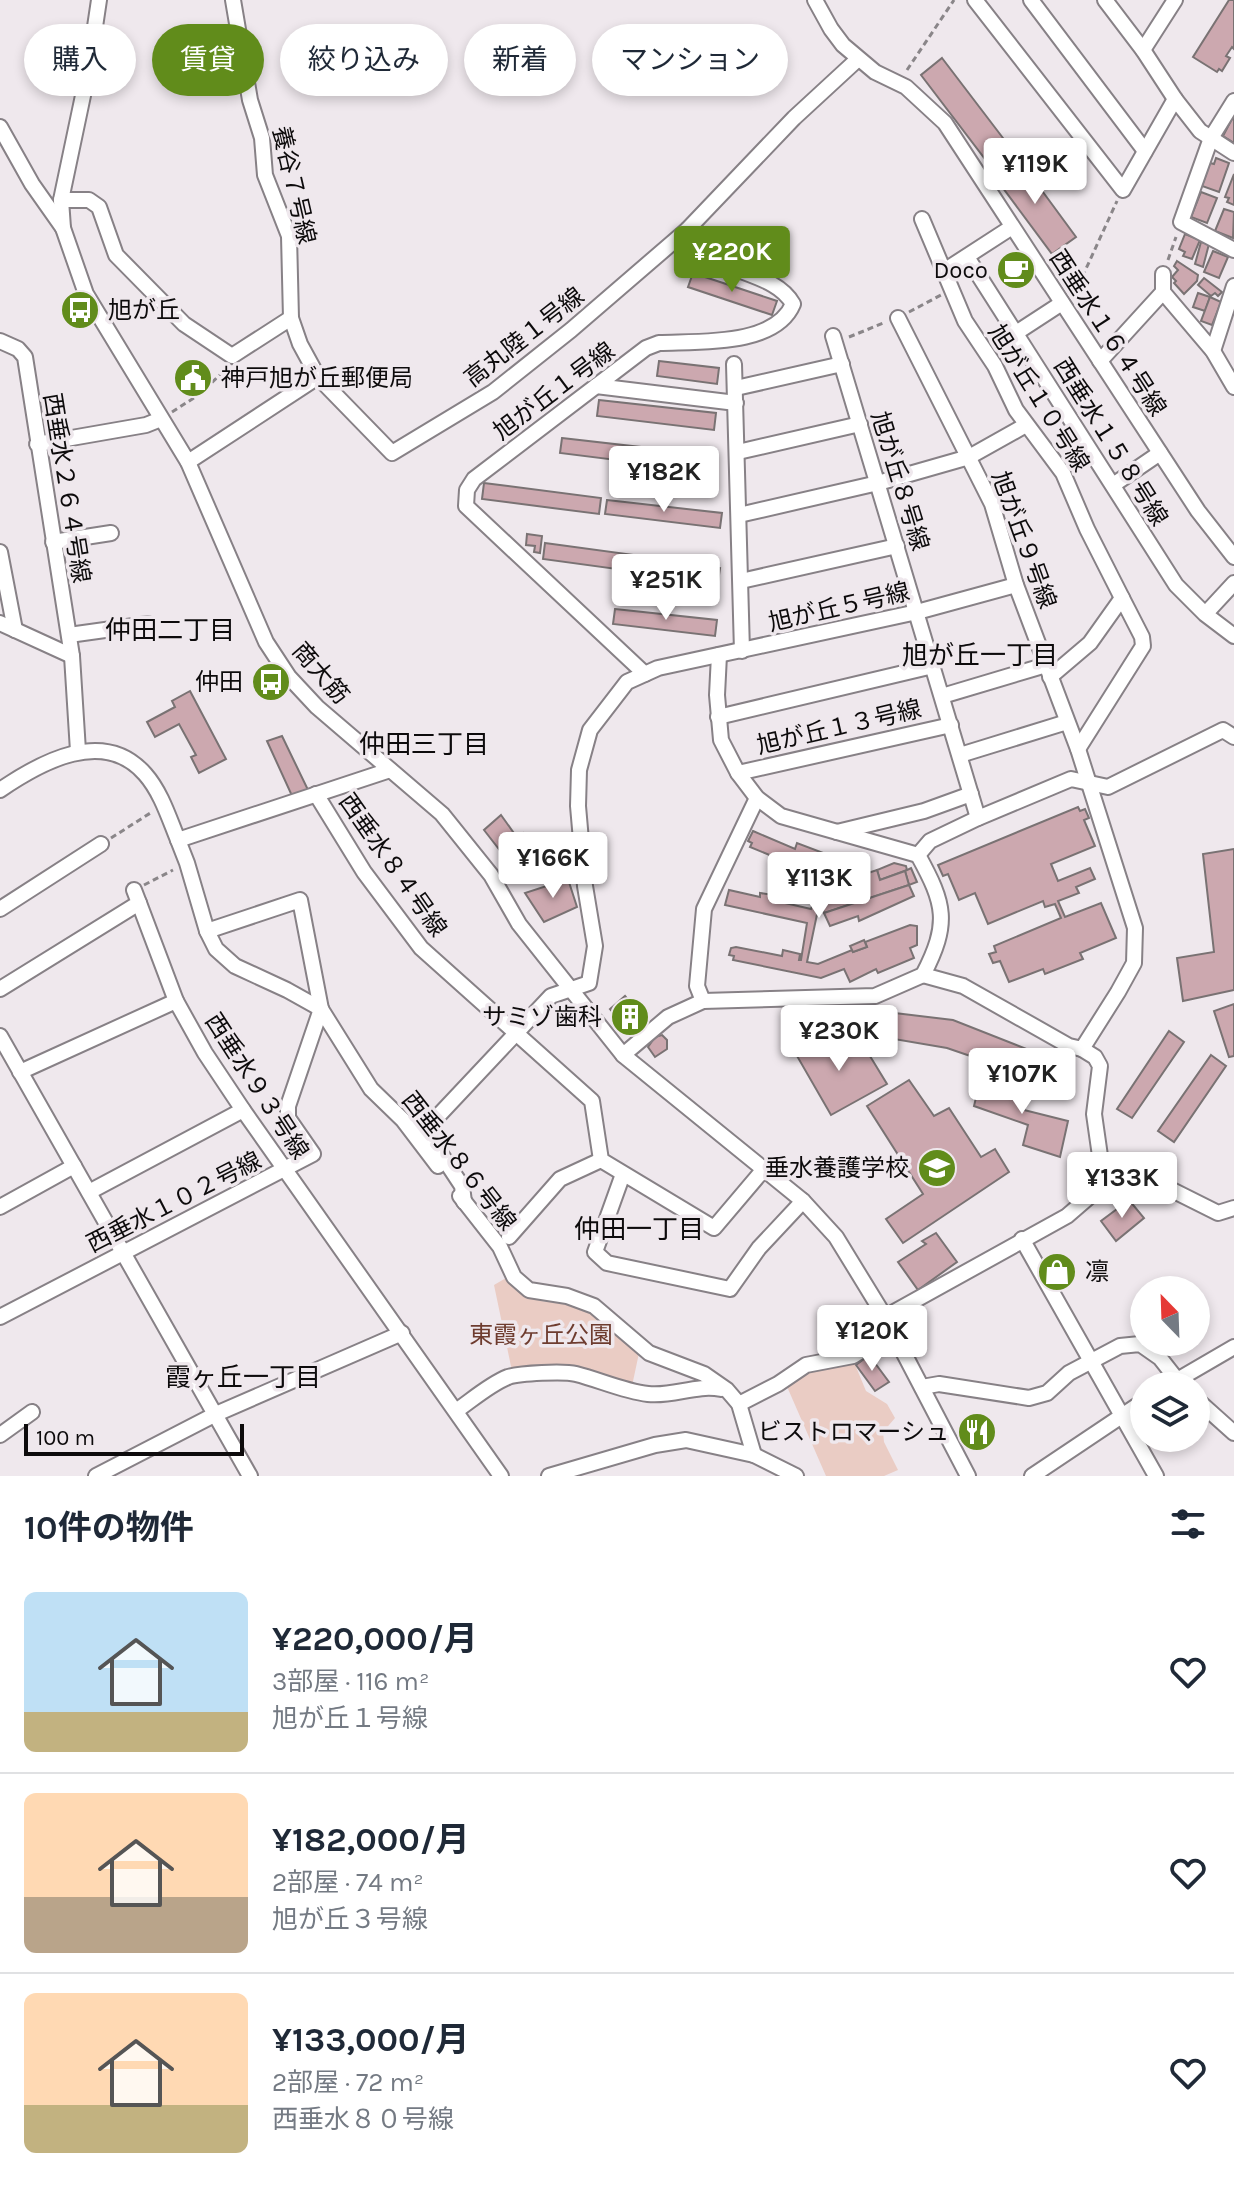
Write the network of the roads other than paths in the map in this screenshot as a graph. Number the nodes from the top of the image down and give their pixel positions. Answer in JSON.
{"nodes":[{"id":1,"x":233,"y":0,"type":"edge"},
{"id":2,"x":815,"y":0,"type":"edge"},
{"id":3,"x":975,"y":0,"type":"edge"},
{"id":4,"x":1031,"y":0,"type":"edge"},
{"id":5,"x":1105,"y":0,"type":"edge"},
{"id":6,"x":1175,"y":0,"type":"edge"},
{"id":7,"x":103,"y":2,"type":"edge"},
{"id":8,"x":1143,"y":50,"type":"junction"},
{"id":9,"x":858,"y":59,"type":"junction"},
{"id":10,"x":1175,"y":99,"type":"junction"},
{"id":11,"x":1234,"y":101,"type":"edge"},
{"id":12,"x":0,"y":127,"type":"edge"},
{"id":13,"x":1211,"y":138,"type":"junction"},
{"id":14,"x":1145,"y":151,"type":"junction"},
{"id":15,"x":1234,"y":153,"type":"edge"},
{"id":16,"x":61,"y":200,"type":"junction"},
{"id":17,"x":922,"y":219,"type":"dead end"},
{"id":18,"x":1012,"y":227,"type":"junction"},
{"id":19,"x":63,"y":228,"type":"junction"},
{"id":20,"x":687,"y":230,"type":"junction"},
{"id":21,"x":1234,"y":250,"type":"edge"},
{"id":22,"x":967,"y":257,"type":"junction"},
{"id":23,"x":944,"y":271,"type":"junction"},
{"id":24,"x":1163,"y":274,"type":"road end"},
{"id":25,"x":1234,"y":286,"type":"edge"},
{"id":26,"x":1163,"y":292,"type":"junction"},
{"id":27,"x":1064,"y":307,"type":"junction"},
{"id":28,"x":291,"y":318,"type":"junction"},
{"id":29,"x":897,"y":318,"type":"road end"},
{"id":30,"x":1016,"y":333,"type":"junction"},
{"id":31,"x":834,"y":339,"type":"road end"},
{"id":32,"x":0,"y":341,"type":"edge"},
{"id":33,"x":1213,"y":351,"type":"junction"},
{"id":34,"x":1100,"y":361,"type":"junction"},
{"id":35,"x":734,"y":364,"type":"dead end"},
{"id":36,"x":842,"y":364,"type":"junction"},
{"id":37,"x":318,"y":377,"type":"junction"},
{"id":38,"x":596,"y":386,"type":"junction"},
{"id":39,"x":1234,"y":387,"type":"edge"},
{"id":40,"x":736,"y":396,"type":"junction"},
{"id":41,"x":161,"y":419,"type":"junction"},
{"id":42,"x":860,"y":424,"type":"junction"},
{"id":43,"x":1026,"y":425,"type":"junction"},
{"id":44,"x":37,"y":444,"type":"junction"},
{"id":45,"x":738,"y":452,"type":"junction"},
{"id":46,"x":1160,"y":453,"type":"junction"},
{"id":47,"x":969,"y":457,"type":"junction"},
{"id":48,"x":188,"y":462,"type":"junction"},
{"id":49,"x":878,"y":483,"type":"junction"},
{"id":50,"x":1113,"y":485,"type":"junction"},
{"id":51,"x":739,"y":515,"type":"junction"},
{"id":52,"x":111,"y":533,"type":"dead end"},
{"id":53,"x":53,"y":542,"type":"junction"},
{"id":54,"x":897,"y":546,"type":"junction"},
{"id":55,"x":0,"y":552,"type":"edge"},
{"id":56,"x":1234,"y":557,"type":"edge"},
{"id":57,"x":741,"y":581,"type":"junction"},
{"id":58,"x":1234,"y":583,"type":"edge"},
{"id":59,"x":1016,"y":585,"type":"junction"},
{"id":60,"x":1122,"y":598,"type":"junction"},
{"id":61,"x":1209,"y":610,"type":"dead end"},
{"id":62,"x":917,"y":612,"type":"junction"},
{"id":63,"x":0,"y":623,"type":"edge"},
{"id":64,"x":148,"y":624,"type":"dead end"},
{"id":65,"x":15,"y":630,"type":"junction"},
{"id":66,"x":69,"y":635,"type":"junction"},
{"id":67,"x":1234,"y":636,"type":"edge"},
{"id":68,"x":742,"y":651,"type":"junction"},
{"id":69,"x":719,"y":655,"type":"junction"},
{"id":70,"x":72,"y":656,"type":"junction"},
{"id":71,"x":933,"y":666,"type":"junction"},
{"id":72,"x":1048,"y":671,"type":"junction"},
{"id":73,"x":645,"y":674,"type":"junction"},
{"id":74,"x":942,"y":696,"type":"junction"},
{"id":75,"x":718,"y":717,"type":"junction"},
{"id":76,"x":1067,"y":722,"type":"junction"},
{"id":77,"x":951,"y":725,"type":"junction"},
{"id":78,"x":1234,"y":737,"type":"edge"},
{"id":79,"x":1078,"y":749,"type":"junction"},
{"id":80,"x":78,"y":751,"type":"junction"},
{"id":81,"x":960,"y":755,"type":"junction"},
{"id":82,"x":390,"y":770,"type":"junction"},
{"id":83,"x":738,"y":773,"type":"junction"},
{"id":84,"x":1090,"y":784,"type":"junction"},
{"id":85,"x":0,"y":790,"type":"edge"},
{"id":86,"x":316,"y":794,"type":"junction"},
{"id":87,"x":971,"y":794,"type":"junction"},
{"id":88,"x":757,"y":798,"type":"junction"},
{"id":89,"x":978,"y":818,"type":"junction"},
{"id":90,"x":833,"y":832,"type":"junction"},
{"id":91,"x":178,"y":840,"type":"junction"},
{"id":92,"x":101,"y":844,"type":"road end"},
{"id":93,"x":918,"y":855,"type":"junction"},
{"id":94,"x":0,"y":909,"type":"edge"},
{"id":95,"x":207,"y":931,"type":"junction"},
{"id":96,"x":923,"y":975,"type":"junction"},
{"id":97,"x":0,"y":989,"type":"edge"},
{"id":98,"x":569,"y":990,"type":"junction"},
{"id":99,"x":176,"y":1001,"type":"junction"},
{"id":100,"x":703,"y":1001,"type":"junction"},
{"id":101,"x":321,"y":1009,"type":"junction"},
{"id":102,"x":516,"y":1033,"type":"junction"},
{"id":103,"x":0,"y":1036,"type":"edge"},
{"id":104,"x":1082,"y":1049,"type":"junction"},
{"id":105,"x":623,"y":1055,"type":"junction"},
{"id":106,"x":6,"y":1061,"type":"edge"},
{"id":107,"x":20,"y":1072,"type":"junction"},
{"id":108,"x":243,"y":1110,"type":"junction"},
{"id":109,"x":601,"y":1160,"type":"junction"},
{"id":110,"x":74,"y":1166,"type":"junction"},
{"id":111,"x":764,"y":1169,"type":"junction"},
{"id":112,"x":285,"y":1170,"type":"junction"},
{"id":113,"x":623,"y":1174,"type":"junction"},
{"id":114,"x":1104,"y":1184,"type":"junction"},
{"id":115,"x":89,"y":1192,"type":"junction"},
{"id":116,"x":803,"y":1201,"type":"junction"},
{"id":117,"x":464,"y":1202,"type":"junction"},
{"id":118,"x":0,"y":1207,"type":"edge"},
{"id":119,"x":1234,"y":1208,"type":"edge"},
{"id":120,"x":509,"y":1237,"type":"dead end"},
{"id":121,"x":1022,"y":1239,"type":"junction"},
{"id":122,"x":124,"y":1253,"type":"junction"},
{"id":123,"x":0,"y":1317,"type":"edge"},
{"id":124,"x":885,"y":1317,"type":"junction"},
{"id":125,"x":893,"y":1331,"type":"junction"},
{"id":126,"x":402,"y":1333,"type":"junction"},
{"id":127,"x":1234,"y":1347,"type":"edge"},
{"id":128,"x":1093,"y":1360,"type":"junction"},
{"id":129,"x":1168,"y":1372,"type":"edge"},
{"id":130,"x":1194,"y":1372,"type":"edge"},
{"id":131,"x":922,"y":1387,"type":"junction"},
{"id":132,"x":727,"y":1390,"type":"junction"},
{"id":133,"x":739,"y":1404,"type":"junction"},
{"id":134,"x":1130,"y":1410,"type":"edge"},
{"id":135,"x":456,"y":1411,"type":"junction"},
{"id":136,"x":32,"y":1412,"type":"dead end"},
{"id":137,"x":1210,"y":1412,"type":"edge"},
{"id":138,"x":216,"y":1414,"type":"junction"},
{"id":139,"x":1121,"y":1415,"type":"junction"},
{"id":140,"x":1234,"y":1433,"type":"edge"},
{"id":141,"x":0,"y":1435,"type":"edge"},
{"id":142,"x":754,"y":1455,"type":"junction"},
{"id":143,"x":96,"y":1476,"type":"edge"},
{"id":144,"x":250,"y":1476,"type":"edge"},
{"id":145,"x":501,"y":1476,"type":"edge"},
{"id":146,"x":549,"y":1476,"type":"edge"},
{"id":147,"x":794,"y":1476,"type":"edge"},
{"id":148,"x":968,"y":1476,"type":"edge"},
{"id":149,"x":1032,"y":1476,"type":"edge"},
{"id":150,"x":1156,"y":1476,"type":"edge"}],
"edges":[{"from":1,"to":28,"type":"street","name":"養谷７号線"},
{"from":2,"to":9,"type":"street","name":"西垂水１６４号線"},
{"from":3,"to":14,"type":"street"},
{"from":4,"to":14,"type":"street"},
{"from":5,"to":8,"type":"street"},
{"from":6,"to":8,"type":"street"},
{"from":7,"to":16,"type":"street","name":"商大筋"},
{"from":8,"to":10,"type":"street"},
{"from":9,"to":18,"type":"street","name":"西垂水１６４号線"},
{"from":9,"to":20,"type":"street","name":"高丸陸１号線"},
{"from":10,"to":13,"type":"street"},
{"from":10,"to":14,"type":"street"},
{"from":11,"to":13,"type":"street"},
{"from":12,"to":19,"type":"street"},
{"from":13,"to":15,"type":"street"},
{"from":13,"to":21,"type":"street"},
{"from":16,"to":19,"type":"street","name":"商大筋"},
{"from":16,"to":28,"type":"street"},
{"from":17,"to":23,"type":"street","name":"旭が丘１０号線"},
{"from":18,"to":22,"type":"street"},
{"from":18,"to":27,"type":"street","name":"西垂水１６４号線"},
{"from":19,"to":41,"type":"street","name":"商大筋"},
{"from":20,"to":37,"type":"street","name":"高丸陸１号線"},
{"from":20,"to":38,"type":"street","name":"旭が丘１号線"},
{"from":22,"to":23,"type":"street"},
{"from":22,"to":30,"type":"street","name":"西垂水１５８号線"},
{"from":23,"to":43,"type":"street","name":"旭が丘１０号線"},
{"from":24,"to":26,"type":"street"},
{"from":25,"to":33,"type":"street"},
{"from":26,"to":33,"type":"street"},
{"from":26,"to":34,"type":"street"},
{"from":27,"to":30,"type":"street"},
{"from":27,"to":34,"type":"street","name":"西垂水１６４号線"},
{"from":28,"to":37,"type":"street","name":"養谷７号線"},
{"from":29,"to":47,"type":"street","name":"旭が丘９号線"},
{"from":30,"to":50,"type":"street","name":"西垂水１５８号線"},
{"from":31,"to":36,"type":"street","name":"旭が丘８号線"},
{"from":32,"to":44,"type":"street","name":"西垂水２６４号線"},
{"from":33,"to":39,"type":"street"},
{"from":34,"to":46,"type":"street","name":"西垂水１６４号線"},
{"from":35,"to":40,"type":"street"},
{"from":36,"to":40,"type":"street"},
{"from":36,"to":42,"type":"street","name":"旭が丘８号線"},
{"from":37,"to":48,"type":"street"},
{"from":38,"to":40,"type":"street"},
{"from":38,"to":73,"type":"street","name":"旭が丘１号線"},
{"from":40,"to":45,"type":"street"},
{"from":41,"to":44,"type":"street"},
{"from":41,"to":48,"type":"street","name":"商大筋"},
{"from":42,"to":45,"type":"street"},
{"from":42,"to":49,"type":"street","name":"旭が丘８号線"},
{"from":43,"to":47,"type":"street"},
{"from":43,"to":60,"type":"street","name":"旭が丘１０号線"},
{"from":44,"to":53,"type":"street","name":"西垂水２６４号線"},
{"from":45,"to":51,"type":"street"},
{"from":46,"to":50,"type":"street"},
{"from":46,"to":56,"type":"street","name":"西垂水１６４号線"},
{"from":47,"to":49,"type":"street"},
{"from":47,"to":59,"type":"street","name":"旭が丘９号線"},
{"from":48,"to":82,"type":"street","name":"商大筋"},
{"from":49,"to":51,"type":"street"},
{"from":49,"to":54,"type":"street","name":"旭が丘８号線"},
{"from":50,"to":67,"type":"street","name":"西垂水１５８号線"},
{"from":51,"to":57,"type":"street"},
{"from":52,"to":53,"type":"street"},
{"from":53,"to":66,"type":"street","name":"西垂水２６４号線"},
{"from":54,"to":57,"type":"street"},
{"from":54,"to":62,"type":"street","name":"旭が丘８号線"},
{"from":55,"to":65,"type":"street"},
{"from":57,"to":68,"type":"street"},
{"from":58,"to":61,"type":"street"},
{"from":59,"to":62,"type":"street","name":"旭が丘５号線"},
{"from":59,"to":72,"type":"street","name":"旭が丘９号線"},
{"from":60,"to":72,"type":"street"},
{"from":60,"to":79,"type":"street","name":"旭が丘１０号線"},
{"from":62,"to":68,"type":"street","name":"旭が丘５号線"},
{"from":62,"to":71,"type":"street","name":"旭が丘８号線"},
{"from":63,"to":65,"type":"street"},
{"from":64,"to":66,"type":"street"},
{"from":65,"to":70,"type":"street"},
{"from":66,"to":70,"type":"street","name":"西垂水２６４号線"},
{"from":68,"to":69,"type":"street","name":"旭が丘５号線"},
{"from":69,"to":73,"type":"street","name":"旭が丘５号線"},
{"from":69,"to":75,"type":"street"},
{"from":70,"to":80,"type":"street","name":"西垂水２６４号線"},
{"from":71,"to":74,"type":"street","name":"旭が丘８号線"},
{"from":71,"to":75,"type":"street"},
{"from":72,"to":74,"type":"street"},
{"from":72,"to":76,"type":"street","name":"旭が丘９号線"},
{"from":73,"to":98,"type":"street","name":"旭が丘５号線"},
{"from":74,"to":77,"type":"street","name":"旭が丘８号線"},
{"from":75,"to":83,"type":"street"},
{"from":76,"to":79,"type":"street","name":"旭が丘９号線"},
{"from":76,"to":81,"type":"street"},
{"from":77,"to":81,"type":"street","name":"旭が丘８号線"},
{"from":77,"to":83,"type":"street","name":"旭が丘１３号線"},
{"from":78,"to":84,"type":"street"},
{"from":79,"to":84,"type":"street","name":"旭が丘９号線"},
{"from":80,"to":85,"type":"street"},
{"from":80,"to":91,"type":"street"},
{"from":81,"to":87,"type":"street","name":"旭が丘８号線"},
{"from":82,"to":86,"type":"street"},
{"from":82,"to":98,"type":"street","name":"商大筋"},
{"from":83,"to":88,"type":"street"},
{"from":84,"to":89,"type":"street"},
{"from":84,"to":104,"type":"street","name":"旭が丘９号線"},
{"from":86,"to":91,"type":"street"},
{"from":86,"to":102,"type":"street","name":"西垂水８４号線"},
{"from":87,"to":89,"type":"street","name":"旭が丘８号線"},
{"from":87,"to":90,"type":"street"},
{"from":88,"to":90,"type":"street"},
{"from":88,"to":100,"type":"street"},
{"from":89,"to":93,"type":"street"},
{"from":90,"to":93,"type":"street"},
{"from":91,"to":95,"type":"street"},
{"from":92,"to":94,"type":"street"},
{"from":93,"to":96,"type":"street"},
{"from":95,"to":101,"type":"street"},
{"from":95,"to":101,"type":"street"},
{"from":96,"to":100,"type":"street"},
{"from":96,"to":104,"type":"street"},
{"from":97,"to":99,"type":"street"},
{"from":98,"to":102,"type":"street"},
{"from":98,"to":105,"type":"street","name":"商大筋"},
{"from":99,"to":107,"type":"street","name":"西垂水９３号線"},
{"from":99,"to":108,"type":"street","name":"西垂水９３号線"},
{"from":100,"to":105,"type":"street"},
{"from":101,"to":112,"type":"street","name":"西垂水１０２号線"},
{"from":101,"to":117,"type":"street","name":"西垂水８６号線"},
{"from":102,"to":109,"type":"street","name":"西垂水８４号線"},
{"from":102,"to":117,"type":"street"},
{"from":103,"to":106,"type":"street"},
{"from":104,"to":114,"type":"street"},
{"from":105,"to":111,"type":"street","name":"商大筋"},
{"from":106,"to":107,"type":"street"},
{"from":107,"to":110,"type":"street"},
{"from":108,"to":112,"type":"street","name":"西垂水９３号線"},
{"from":108,"to":115,"type":"street"},
{"from":109,"to":113,"type":"street"},
{"from":109,"to":120,"type":"street"},
{"from":110,"to":115,"type":"street"},
{"from":110,"to":118,"type":"street"},
{"from":111,"to":113,"type":"street"},
{"from":111,"to":116,"type":"street","name":"商大筋"},
{"from":112,"to":122,"type":"street","name":"西垂水１０２号線"},
{"from":112,"to":126,"type":"street","name":"西垂水９３号線"},
{"from":113,"to":116,"type":"street"},
{"from":114,"to":119,"type":"street"},
{"from":114,"to":121,"type":"street"},
{"from":115,"to":122,"type":"street"},
{"from":116,"to":124,"type":"street","name":"商大筋"},
{"from":117,"to":132,"type":"street","name":"西垂水８６号線"},
{"from":121,"to":124,"type":"street"},
{"from":121,"to":128,"type":"street"},
{"from":122,"to":123,"type":"street","name":"西垂水１０２号線"},
{"from":122,"to":138,"type":"street"},
{"from":124,"to":125,"type":"street","name":"商大筋"},
{"from":125,"to":131,"type":"street","name":"商大筋"},
{"from":125,"to":133,"type":"street"},
{"from":126,"to":135,"type":"street","name":"西垂水９３号線"},
{"from":126,"to":138,"type":"street"},
{"from":127,"to":130,"type":"street"},
{"from":128,"to":129,"type":"street"},
{"from":128,"to":131,"type":"street"},
{"from":128,"to":139,"type":"street"},
{"from":131,"to":148,"type":"street","name":"商大筋"},
{"from":132,"to":133,"type":"street","name":"西垂水８６号線"},
{"from":132,"to":135,"type":"street"},
{"from":133,"to":142,"type":"street","name":"西垂水８６号線"},
{"from":134,"to":139,"type":"street"},
{"from":135,"to":145,"type":"street","name":"西垂水９３号線"},
{"from":136,"to":141,"type":"street"},
{"from":137,"to":140,"type":"street"},
{"from":138,"to":143,"type":"street"},
{"from":138,"to":144,"type":"street"},
{"from":139,"to":149,"type":"street"},
{"from":139,"to":150,"type":"street"},
{"from":142,"to":146,"type":"street"},
{"from":142,"to":147,"type":"street"}]}
